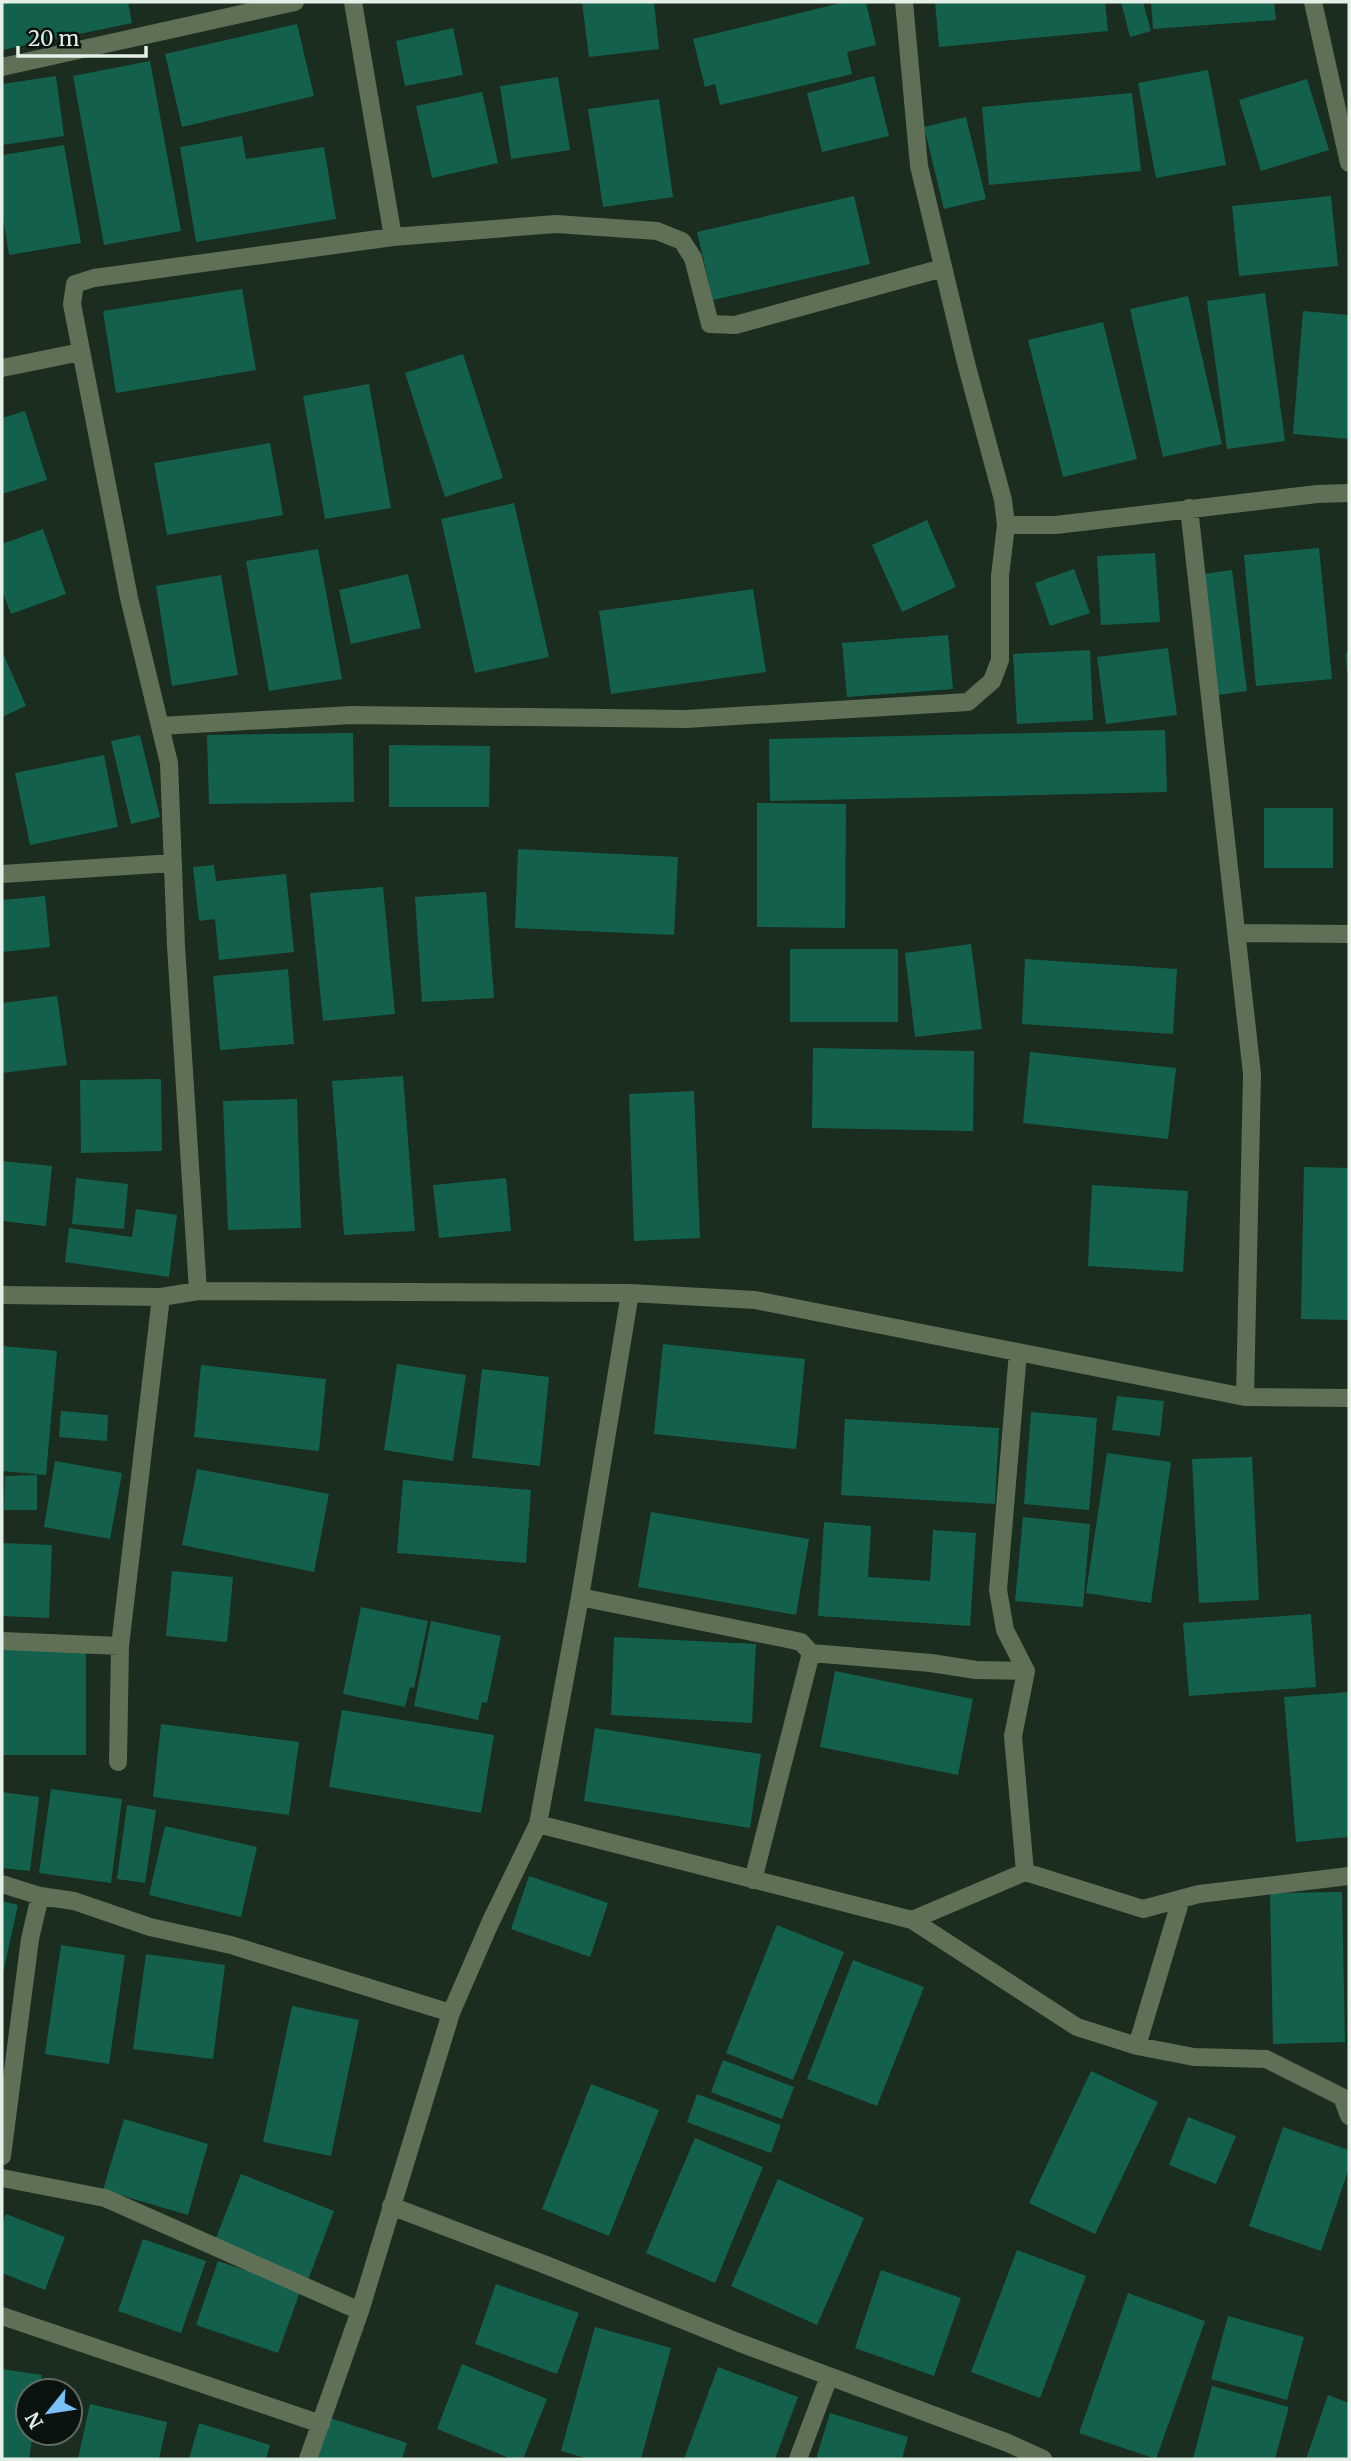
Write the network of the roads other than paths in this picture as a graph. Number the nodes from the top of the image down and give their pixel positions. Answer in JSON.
{"nodes":[{"id":1,"x":295,"y":2,"type":"edge"},
{"id":2,"x":353,"y":2,"type":"edge"},
{"id":3,"x":904,"y":2,"type":"edge"},
{"id":4,"x":1313,"y":2,"type":"edge"},
{"id":5,"x":2,"y":67,"type":"edge"},
{"id":6,"x":1349,"y":163,"type":"edge"},
{"id":7,"x":393,"y":237,"type":"junction"},
{"id":8,"x":943,"y":268,"type":"junction"},
{"id":9,"x":80,"y":352,"type":"junction"},
{"id":10,"x":2,"y":368,"type":"edge"},
{"id":11,"x":1349,"y":494,"type":"edge"},
{"id":12,"x":1189,"y":508,"type":"junction"},
{"id":13,"x":1006,"y":524,"type":"junction"},
{"id":14,"x":160,"y":726,"type":"junction"},
{"id":15,"x":173,"y":863,"type":"junction"},
{"id":16,"x":2,"y":874,"type":"edge"},
{"id":17,"x":1237,"y":933,"type":"junction"},
{"id":18,"x":1349,"y":934,"type":"edge"},
{"id":19,"x":198,"y":1292,"type":"junction"},
{"id":20,"x":630,"y":1293,"type":"junction"},
{"id":21,"x":2,"y":1295,"type":"edge"},
{"id":22,"x":161,"y":1297,"type":"junction"},
{"id":23,"x":1018,"y":1352,"type":"junction"},
{"id":24,"x":1245,"y":1396,"type":"junction"},
{"id":25,"x":1349,"y":1398,"type":"edge"},
{"id":26,"x":580,"y":1597,"type":"junction"},
{"id":27,"x":2,"y":1641,"type":"edge"},
{"id":28,"x":120,"y":1646,"type":"junction"},
{"id":29,"x":811,"y":1653,"type":"junction"},
{"id":30,"x":1026,"y":1671,"type":"junction"},
{"id":31,"x":118,"y":1762,"type":"dead end"},
{"id":32,"x":538,"y":1824,"type":"junction"},
{"id":33,"x":1025,"y":1872,"type":"junction"},
{"id":34,"x":1349,"y":1876,"type":"edge"},
{"id":35,"x":753,"y":1880,"type":"junction"},
{"id":36,"x":2,"y":1884,"type":"edge"},
{"id":37,"x":40,"y":1896,"type":"junction"},
{"id":38,"x":1181,"y":1899,"type":"junction"},
{"id":39,"x":912,"y":1920,"type":"junction"},
{"id":40,"x":451,"y":2013,"type":"junction"},
{"id":41,"x":1137,"y":2046,"type":"junction"},
{"id":42,"x":1349,"y":2116,"type":"edge"},
{"id":43,"x":2,"y":2156,"type":"edge"},
{"id":44,"x":2,"y":2178,"type":"edge"},
{"id":45,"x":391,"y":2206,"type":"junction"},
{"id":46,"x":360,"y":2311,"type":"junction"},
{"id":47,"x":2,"y":2316,"type":"edge"},
{"id":48,"x":829,"y":2377,"type":"junction"},
{"id":49,"x":321,"y":2424,"type":"junction"},
{"id":50,"x":308,"y":2459,"type":"edge"},
{"id":51,"x":798,"y":2459,"type":"edge"},
{"id":52,"x":1043,"y":2459,"type":"edge"}],
"edges":[{"from":1,"to":5,"type":"street"},
{"from":2,"to":7,"type":"street"},
{"from":3,"to":8,"type":"street"},
{"from":4,"to":6,"type":"street"},
{"from":7,"to":8,"type":"street"},
{"from":7,"to":9,"type":"street"},
{"from":8,"to":13,"type":"street"},
{"from":9,"to":10,"type":"street"},
{"from":9,"to":14,"type":"street"},
{"from":11,"to":12,"type":"street"},
{"from":12,"to":13,"type":"street"},
{"from":12,"to":17,"type":"street"},
{"from":13,"to":14,"type":"street"},
{"from":14,"to":15,"type":"street"},
{"from":15,"to":16,"type":"street"},
{"from":15,"to":19,"type":"street"},
{"from":17,"to":18,"type":"street"},
{"from":17,"to":24,"type":"street"},
{"from":19,"to":20,"type":"street"},
{"from":19,"to":22,"type":"street"},
{"from":20,"to":23,"type":"street"},
{"from":20,"to":26,"type":"street"},
{"from":21,"to":22,"type":"street"},
{"from":22,"to":28,"type":"street"},
{"from":23,"to":24,"type":"street"},
{"from":23,"to":30,"type":"street"},
{"from":24,"to":25,"type":"street"},
{"from":26,"to":29,"type":"street"},
{"from":26,"to":32,"type":"street"},
{"from":27,"to":28,"type":"street"},
{"from":28,"to":31,"type":"street"},
{"from":29,"to":30,"type":"street"},
{"from":29,"to":35,"type":"street"},
{"from":30,"to":33,"type":"street"},
{"from":32,"to":35,"type":"street"},
{"from":32,"to":40,"type":"street"},
{"from":33,"to":38,"type":"street"},
{"from":33,"to":39,"type":"street"},
{"from":34,"to":38,"type":"street"},
{"from":35,"to":39,"type":"street"},
{"from":36,"to":37,"type":"street"},
{"from":37,"to":40,"type":"street"},
{"from":37,"to":43,"type":"street"},
{"from":38,"to":41,"type":"street"},
{"from":39,"to":41,"type":"street"},
{"from":40,"to":45,"type":"street"},
{"from":41,"to":42,"type":"street"},
{"from":44,"to":46,"type":"street"},
{"from":45,"to":46,"type":"street"},
{"from":45,"to":48,"type":"street"},
{"from":46,"to":49,"type":"street"},
{"from":47,"to":49,"type":"street"},
{"from":48,"to":51,"type":"street"},
{"from":48,"to":52,"type":"street"},
{"from":49,"to":50,"type":"street"}]}
